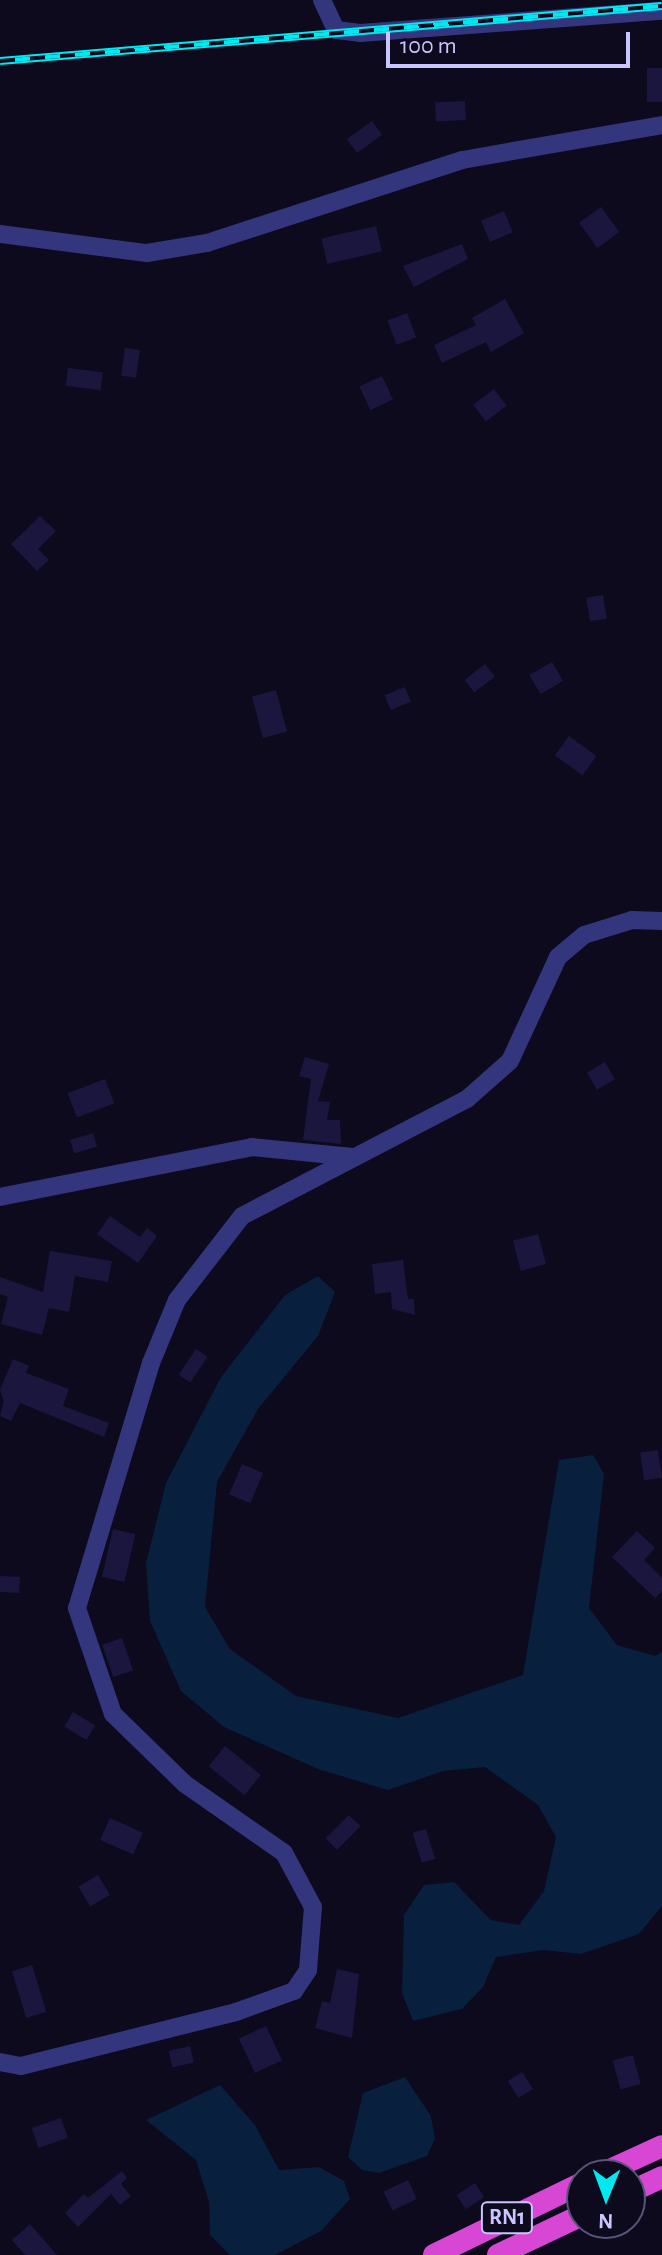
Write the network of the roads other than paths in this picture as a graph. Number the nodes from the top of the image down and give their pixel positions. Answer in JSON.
{"nodes":[{"id":1,"x":322,"y":0,"type":"edge"},
{"id":2,"x":662,"y":11,"type":"edge"},
{"id":3,"x":662,"y":125,"type":"edge"},
{"id":4,"x":0,"y":234,"type":"edge"},
{"id":5,"x":662,"y":921,"type":"edge"},
{"id":6,"x":353,"y":1157,"type":"junction"},
{"id":7,"x":0,"y":1197,"type":"edge"},
{"id":8,"x":0,"y":2062,"type":"edge"},
{"id":9,"x":662,"y":2146,"type":"edge"},
{"id":10,"x":634,"y":2159,"type":"edge"},
{"id":11,"x":566,"y":2191,"type":"edge"},
{"id":12,"x":566,"y":2223,"type":"edge"},
{"id":13,"x":434,"y":2255,"type":"edge"},
{"id":14,"x":498,"y":2255,"type":"edge"}],
"edges":[{"from":1,"to":2,"type":"street"},
{"from":3,"to":4,"type":"street"},
{"from":5,"to":6,"type":"street"},
{"from":6,"to":7,"type":"street"},
{"from":6,"to":8,"type":"street"},
{"from":9,"to":10,"type":"highway"},
{"from":11,"to":13,"type":"highway","number":"RN1"},
{"from":12,"to":14,"type":"highway","number":"RN1"}]}
